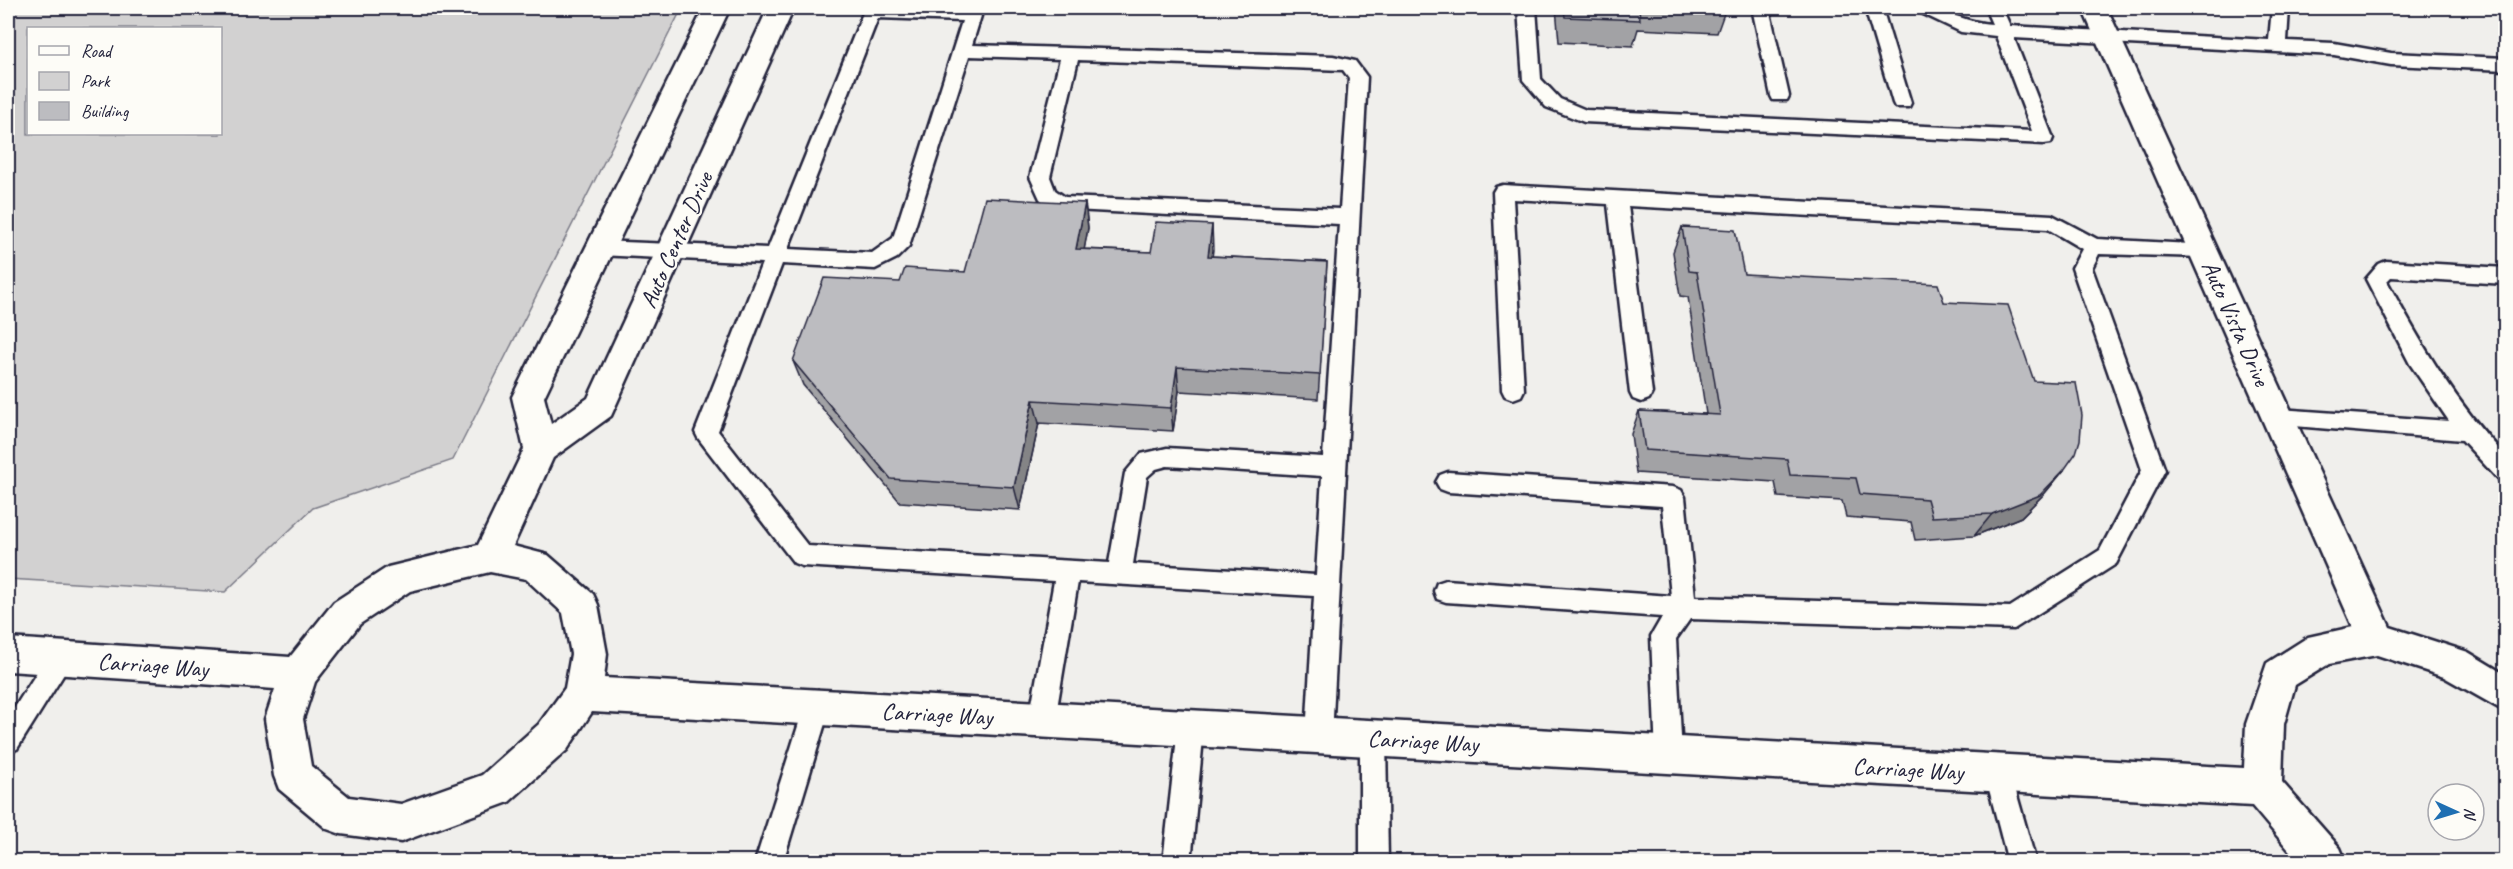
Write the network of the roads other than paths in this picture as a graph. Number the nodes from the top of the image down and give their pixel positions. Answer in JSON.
{"nodes":[{"id":1,"x":717,"y":8,"type":"edge"},
{"id":2,"x":781,"y":8,"type":"edge"},
{"id":3,"x":1527,"y":8,"type":"edge"},
{"id":4,"x":1760,"y":8,"type":"edge"},
{"id":5,"x":1873,"y":8,"type":"edge"},
{"id":6,"x":1925,"y":8,"type":"edge"},
{"id":7,"x":1994,"y":8,"type":"edge"},
{"id":8,"x":2095,"y":8,"type":"edge"},
{"id":9,"x":2281,"y":8,"type":"edge"},
{"id":10,"x":872,"y":10,"type":"edge"},
{"id":11,"x":2003,"y":31,"type":"junction"},
{"id":12,"x":2109,"y":39,"type":"junction"},
{"id":13,"x":2277,"y":47,"type":"junction"},
{"id":14,"x":961,"y":50,"type":"junction"},
{"id":15,"x":1070,"y":54,"type":"junction"},
{"id":16,"x":2505,"y":64,"type":"edge"},
{"id":17,"x":1780,"y":96,"type":"dead end"},
{"id":18,"x":1902,"y":103,"type":"dead end"},
{"id":19,"x":1617,"y":198,"type":"junction"},
{"id":20,"x":1351,"y":217,"type":"junction"},
{"id":21,"x":2093,"y":246,"type":"junction"},
{"id":22,"x":599,"y":248,"type":"junction"},
{"id":23,"x":2203,"y":250,"type":"junction"},
{"id":24,"x":671,"y":252,"type":"junction"},
{"id":25,"x":774,"y":258,"type":"junction"},
{"id":26,"x":2505,"y":276,"type":"edge"},
{"id":27,"x":1513,"y":390,"type":"dead end"},
{"id":28,"x":1641,"y":393,"type":"dead end"},
{"id":29,"x":2278,"y":418,"type":"junction"},
{"id":30,"x":2468,"y":431,"type":"junction"},
{"id":31,"x":541,"y":449,"type":"junction"},
{"id":32,"x":1335,"y":467,"type":"junction"},
{"id":33,"x":2505,"y":472,"type":"edge"},
{"id":34,"x":1448,"y":482,"type":"dead end"},
{"id":35,"x":490,"y":557,"type":"junction"},
{"id":36,"x":1068,"y":571,"type":"junction"},
{"id":37,"x":1119,"y":573,"type":"junction"},
{"id":38,"x":1327,"y":586,"type":"junction"},
{"id":39,"x":1446,"y":591,"type":"dead end"},
{"id":40,"x":1684,"y":608,"type":"junction"},
{"id":41,"x":2377,"y":639,"type":"junction"},
{"id":42,"x":8,"y":655,"type":"edge"},
{"id":43,"x":60,"y":658,"type":"junction"},
{"id":44,"x":299,"y":674,"type":"junction"},
{"id":45,"x":583,"y":694,"type":"junction"},
{"id":46,"x":2505,"y":695,"type":"edge"},
{"id":47,"x":817,"y":707,"type":"junction"},
{"id":48,"x":1042,"y":720,"type":"junction"},
{"id":49,"x":1191,"y":728,"type":"junction"},
{"id":50,"x":1319,"y":736,"type":"junction"},
{"id":51,"x":1373,"y":738,"type":"junction"},
{"id":52,"x":8,"y":740,"type":"edge"},
{"id":53,"x":1669,"y":756,"type":"junction"},
{"id":54,"x":1998,"y":774,"type":"junction"},
{"id":55,"x":2262,"y":788,"type":"junction"},
{"id":56,"x":769,"y":861,"type":"edge"},
{"id":57,"x":1177,"y":861,"type":"edge"},
{"id":58,"x":1374,"y":861,"type":"edge"},
{"id":59,"x":2022,"y":861,"type":"edge"},
{"id":60,"x":2326,"y":861,"type":"edge"}],
"edges":[{"from":1,"to":22,"type":"street"},
{"from":2,"to":24,"type":"street","name":"Auto Center Drive"},
{"from":3,"to":11,"type":"lane"},
{"from":4,"to":17,"type":"lane"},
{"from":5,"to":18,"type":"lane"},
{"from":6,"to":11,"type":"lane"},
{"from":7,"to":11,"type":"lane"},
{"from":8,"to":12,"type":"street","name":"Auto Vista Drive"},
{"from":9,"to":13,"type":"lane"},
{"from":10,"to":14,"type":"lane"},
{"from":10,"to":25,"type":"lane"},
{"from":11,"to":12,"type":"lane"},
{"from":12,"to":13,"type":"lane"},
{"from":12,"to":23,"type":"street","name":"Auto Vista Drive"},
{"from":13,"to":16,"type":"lane"},
{"from":14,"to":15,"type":"lane"},
{"from":14,"to":25,"type":"lane"},
{"from":15,"to":20,"type":"lane"},
{"from":15,"to":20,"type":"lane"},
{"from":19,"to":21,"type":"lane"},
{"from":19,"to":27,"type":"lane"},
{"from":19,"to":28,"type":"lane"},
{"from":20,"to":32,"type":"lane"},
{"from":21,"to":23,"type":"lane"},
{"from":21,"to":40,"type":"lane"},
{"from":22,"to":24,"type":"lane"},
{"from":22,"to":31,"type":"street"},
{"from":23,"to":29,"type":"street","name":"Auto Vista Drive"},
{"from":24,"to":25,"type":"lane"},
{"from":24,"to":31,"type":"street","name":"Auto Center Drive"},
{"from":25,"to":36,"type":"lane"},
{"from":26,"to":30,"type":"lane"},
{"from":29,"to":30,"type":"lane"},
{"from":29,"to":41,"type":"street","name":"Auto Vista Drive"},
{"from":30,"to":33,"type":"lane"},
{"from":31,"to":35,"type":"street","name":"Auto Center Drive"},
{"from":32,"to":37,"type":"lane"},
{"from":32,"to":38,"type":"lane"},
{"from":34,"to":40,"type":"lane"},
{"from":35,"to":44,"type":"street"},
{"from":35,"to":45,"type":"street"},
{"from":36,"to":37,"type":"lane"},
{"from":36,"to":48,"type":"lane"},
{"from":37,"to":38,"type":"lane"},
{"from":38,"to":50,"type":"lane"},
{"from":39,"to":40,"type":"lane"},
{"from":40,"to":53,"type":"lane"},
{"from":41,"to":46,"type":"street"},
{"from":41,"to":55,"type":"street"},
{"from":42,"to":43,"type":"street","name":"Carriage Way"},
{"from":43,"to":44,"type":"street","name":"Carriage Way"},
{"from":43,"to":52,"type":"lane"},
{"from":44,"to":45,"type":"street"},
{"from":45,"to":47,"type":"street","name":"Carriage Way"},
{"from":47,"to":48,"type":"street","name":"Carriage Way"},
{"from":47,"to":56,"type":"lane"},
{"from":48,"to":49,"type":"street","name":"Carriage Way"},
{"from":49,"to":50,"type":"street","name":"Carriage Way"},
{"from":49,"to":57,"type":"lane"},
{"from":50,"to":51,"type":"street","name":"Carriage Way"},
{"from":51,"to":53,"type":"street","name":"Carriage Way"},
{"from":51,"to":58,"type":"lane"},
{"from":53,"to":54,"type":"street","name":"Carriage Way"},
{"from":54,"to":55,"type":"street","name":"Carriage Way"},
{"from":54,"to":59,"type":"lane"},
{"from":55,"to":60,"type":"street"}]}
